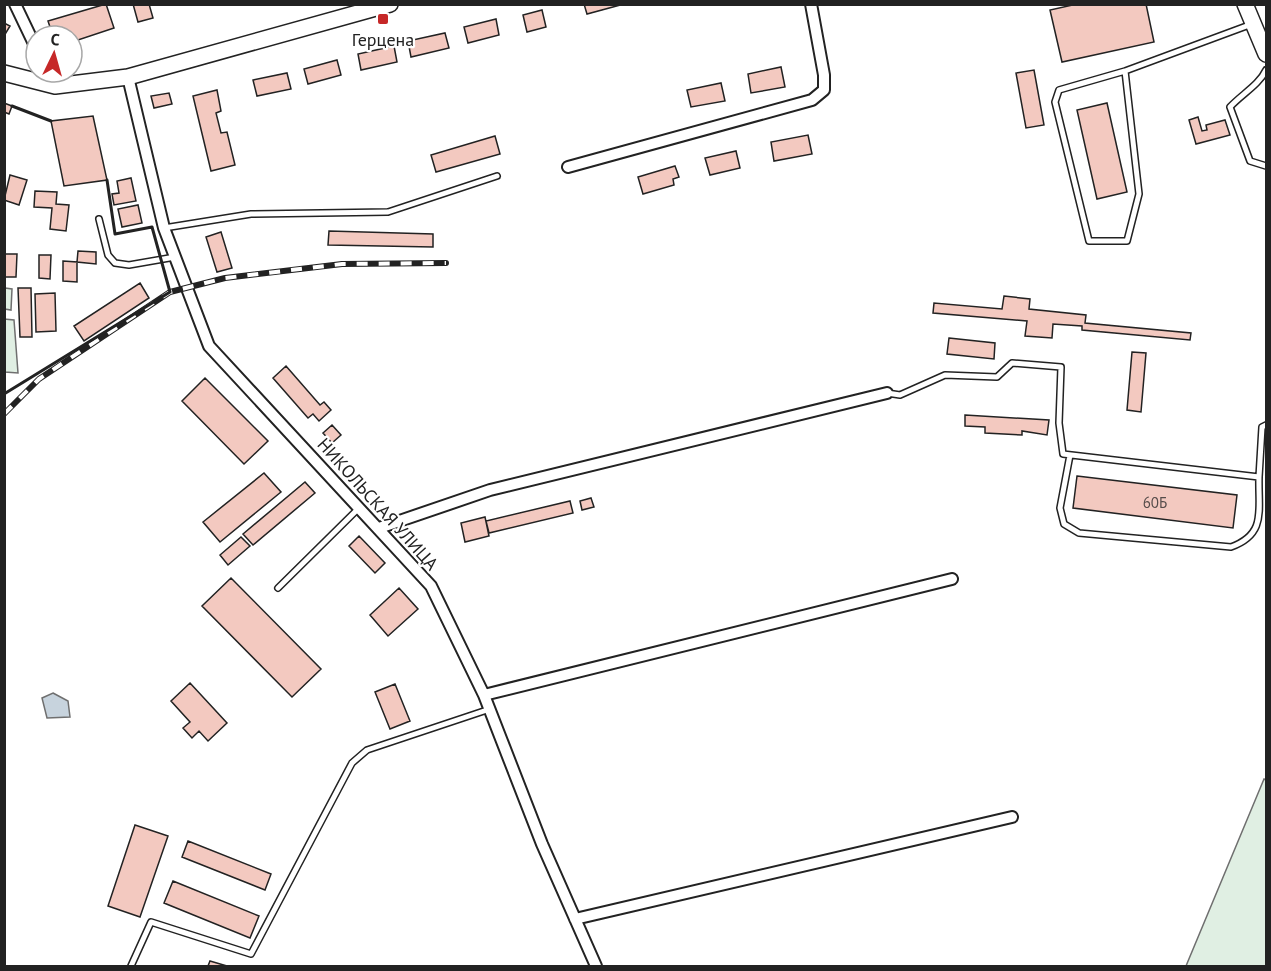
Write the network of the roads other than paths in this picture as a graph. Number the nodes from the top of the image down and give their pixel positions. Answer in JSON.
{"nodes":[{"id":1,"x":15,"y":4,"type":"edge"},
{"id":2,"x":390,"y":4,"type":"edge"},
{"id":3,"x":811,"y":4,"type":"edge"},
{"id":4,"x":1245,"y":4,"type":"edge"},
{"id":5,"x":25,"y":24,"type":"edge"},
{"id":6,"x":1253,"y":24,"type":"junction"},
{"id":7,"x":1266,"y":54,"type":"edge"},
{"id":8,"x":1266,"y":70,"type":"edge"},
{"id":9,"x":1125,"y":72,"type":"junction"},
{"id":10,"x":4,"y":73,"type":"edge"},
{"id":11,"x":128,"y":77,"type":"junction"},
{"id":12,"x":55,"y":86,"type":"joint"},
{"id":13,"x":1266,"y":166,"type":"edge"},
{"id":14,"x":568,"y":167,"type":"dead end"},
{"id":15,"x":497,"y":176,"type":"dead end"},
{"id":16,"x":99,"y":219,"type":"dead end"},
{"id":17,"x":164,"y":228,"type":"junction"},
{"id":18,"x":175,"y":257,"type":"junction"},
{"id":19,"x":887,"y":393,"type":"joint"},
{"id":20,"x":1266,"y":425,"type":"edge"},
{"id":21,"x":1070,"y":455,"type":"junction"},
{"id":22,"x":1259,"y":477,"type":"junction"},
{"id":23,"x":360,"y":507,"type":"junction"},
{"id":24,"x":379,"y":528,"type":"junction"},
{"id":25,"x":952,"y":579,"type":"dead end"},
{"id":26,"x":278,"y":588,"type":"dead end"},
{"id":27,"x":484,"y":695,"type":"junction"},
{"id":28,"x":490,"y":709,"type":"junction"},
{"id":29,"x":1012,"y":817,"type":"dead end"},
{"id":30,"x":575,"y":919,"type":"junction"},
{"id":31,"x":131,"y":966,"type":"edge"},
{"id":32,"x":596,"y":966,"type":"edge"}],
"edges":[{"from":1,"to":5,"type":"street"},
{"from":2,"to":11,"type":"main road"},
{"from":3,"to":14,"type":"street"},
{"from":4,"to":6,"type":"main road"},
{"from":6,"to":7,"type":"main road"},
{"from":6,"to":9,"type":"lane"},
{"from":8,"to":13,"type":"lane"},
{"from":9,"to":9,"type":"lane"},
{"from":10,"to":12,"type":"main road"},
{"from":11,"to":12,"type":"main road"},
{"from":11,"to":17,"type":"street","name":"НИКОЛЬСКАЯ УЛИЦА"},
{"from":15,"to":17,"type":"lane"},
{"from":16,"to":18,"type":"lane"},
{"from":17,"to":18,"type":"street","name":"НИКОЛЬСКАЯ УЛИЦА"},
{"from":18,"to":23,"type":"street","name":"НИКОЛЬСКАЯ УЛИЦА"},
{"from":19,"to":21,"type":"lane"},
{"from":19,"to":24,"type":"street"},
{"from":20,"to":22,"type":"lane"},
{"from":21,"to":22,"type":"lane"},
{"from":21,"to":22,"type":"lane"},
{"from":23,"to":24,"type":"street","name":"НИКОЛЬСКАЯ УЛИЦА"},
{"from":23,"to":26,"type":"lane"},
{"from":24,"to":27,"type":"street","name":"НИКОЛЬСКАЯ УЛИЦА"},
{"from":25,"to":27,"type":"street"},
{"from":27,"to":28,"type":"street","name":"НИКОЛЬСКАЯ УЛИЦА"},
{"from":28,"to":30,"type":"street","name":"НИКОЛЬСКАЯ УЛИЦА"},
{"from":28,"to":31,"type":"lane"},
{"from":29,"to":30,"type":"street"},
{"from":30,"to":32,"type":"street","name":"НИКОЛЬСКАЯ УЛИЦА"}]}
